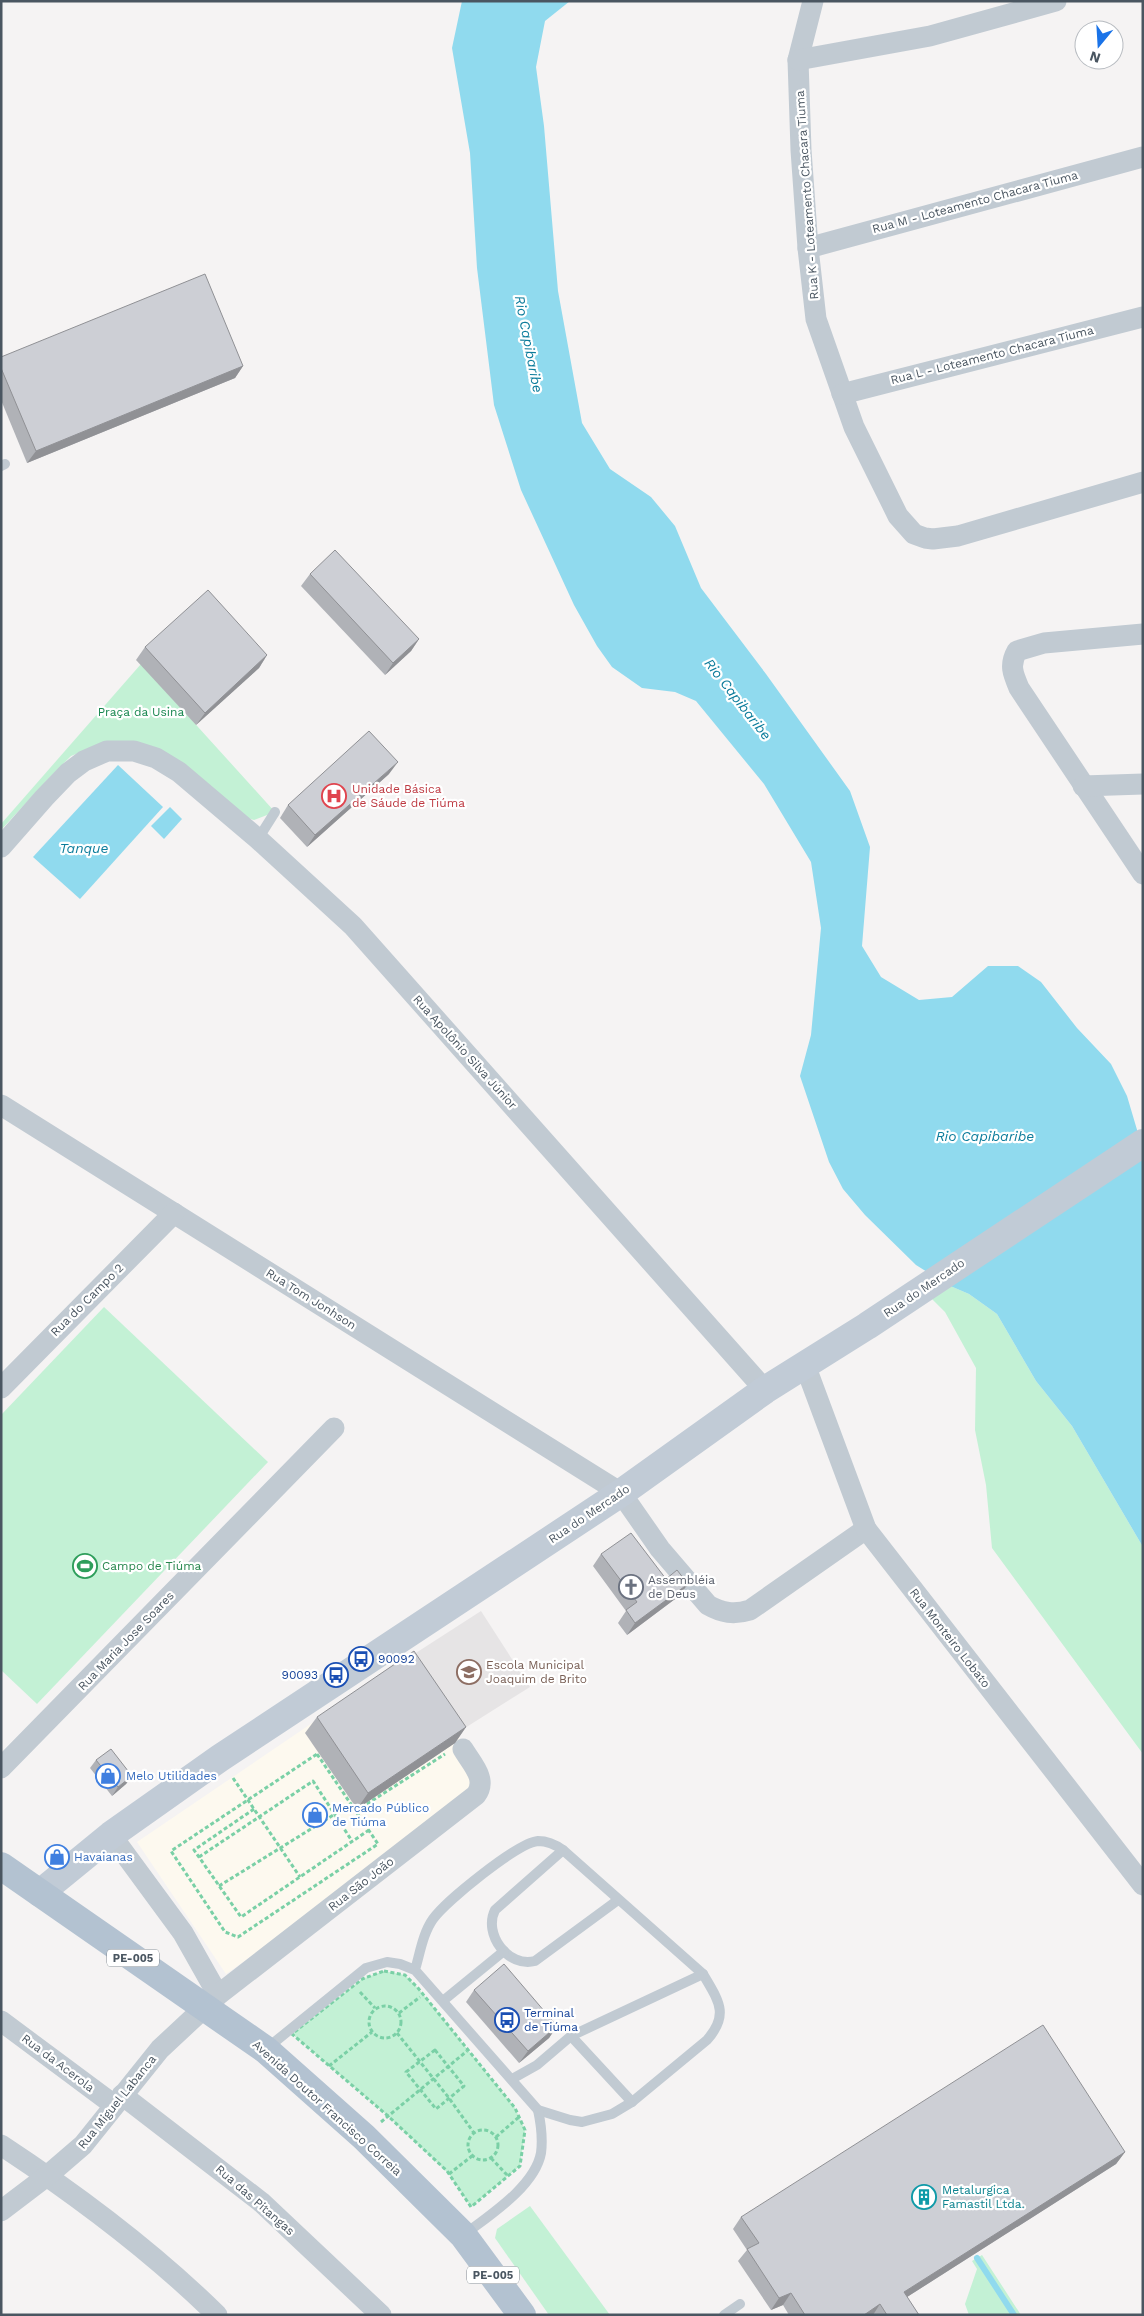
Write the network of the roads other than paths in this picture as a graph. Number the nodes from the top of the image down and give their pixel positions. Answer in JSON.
{"nodes":[{"id":1,"x":813,"y":1,"type":"edge"},
{"id":2,"x":1056,"y":1,"type":"edge"},
{"id":3,"x":798,"y":60,"type":"junction"},
{"id":4,"x":1143,"y":157,"type":"edge"},
{"id":5,"x":808,"y":248,"type":"junction"},
{"id":6,"x":1143,"y":317,"type":"edge"},
{"id":7,"x":842,"y":394,"type":"junction"},
{"id":8,"x":1143,"y":482,"type":"edge"},
{"id":9,"x":1143,"y":634,"type":"edge"},
{"id":10,"x":1143,"y":784,"type":"edge"},
{"id":11,"x":1083,"y":786,"type":"junction"},
{"id":12,"x":275,"y":812,"type":"dead end"},
{"id":13,"x":258,"y":838,"type":"junction"},
{"id":14,"x":1,"y":847,"type":"edge"},
{"id":15,"x":1143,"y":874,"type":"edge"},
{"id":16,"x":2,"y":1108,"type":"edge"},
{"id":17,"x":1143,"y":1143,"type":"edge"},
{"id":18,"x":174,"y":1213,"type":"junction"},
{"id":19,"x":805,"y":1365,"type":"junction"},
{"id":20,"x":1,"y":1388,"type":"edge"},
{"id":21,"x":765,"y":1390,"type":"junction"},
{"id":22,"x":334,"y":1428,"type":"dead end"},
{"id":23,"x":621,"y":1493,"type":"junction"},
{"id":24,"x":866,"y":1530,"type":"junction"},
{"id":25,"x":463,"y":1749,"type":"edge"},
{"id":26,"x":1,"y":1768,"type":"edge"},
{"id":27,"x":111,"y":1835,"type":"junction"},
{"id":28,"x":563,"y":1850,"type":"junction"},
{"id":29,"x":1,"y":1866,"type":"edge"},
{"id":30,"x":1143,"y":1885,"type":"edge"},
{"id":31,"x":40,"y":1893,"type":"junction"},
{"id":32,"x":618,"y":1900,"type":"junction"},
{"id":33,"x":504,"y":1951,"type":"junction"},
{"id":34,"x":415,"y":1970,"type":"junction"},
{"id":35,"x":703,"y":1974,"type":"junction"},
{"id":36,"x":444,"y":2000,"type":"junction"},
{"id":37,"x":212,"y":2001,"type":"junction"},
{"id":38,"x":1,"y":2021,"type":"edge"},
{"id":39,"x":571,"y":2036,"type":"junction"},
{"id":40,"x":266,"y":2050,"type":"junction"},
{"id":41,"x":512,"y":2079,"type":"junction"},
{"id":42,"x":118,"y":2100,"type":"junction"},
{"id":43,"x":632,"y":2102,"type":"junction"},
{"id":44,"x":538,"y":2110,"type":"junction"},
{"id":45,"x":1,"y":2146,"type":"edge"},
{"id":46,"x":47,"y":2176,"type":"junction"},
{"id":47,"x":1,"y":2211,"type":"edge"},
{"id":48,"x":463,"y":2235,"type":"junction"},
{"id":49,"x":504,"y":2304,"type":"edge"},
{"id":50,"x":740,"y":2304,"type":"dead end"},
{"id":51,"x":217,"y":2315,"type":"edge"},
{"id":52,"x":381,"y":2315,"type":"edge"},
{"id":53,"x":522,"y":2315,"type":"edge"},
{"id":54,"x":724,"y":2315,"type":"edge"}],
"edges":[{"from":1,"to":3,"type":"street","name":"Rua K - Loteamento Chacara Tiuma"},
{"from":2,"to":3,"type":"street"},
{"from":3,"to":5,"type":"street","name":"Rua K - Loteamento Chacara Tiuma"},
{"from":4,"to":5,"type":"street","name":"Rua M - Loteamento Chacara Tiuma"},
{"from":5,"to":7,"type":"street","name":"Rua K - Loteamento Chacara Tiuma"},
{"from":6,"to":7,"type":"street","name":"Rua L - Loteamento Chacara Tiuma"},
{"from":7,"to":8,"type":"street","name":"Rua K - Loteamento Chacara Tiuma"},
{"from":9,"to":11,"type":"street"},
{"from":10,"to":11,"type":"street"},
{"from":11,"to":15,"type":"street"},
{"from":12,"to":13,"type":"lane"},
{"from":13,"to":14,"type":"street","name":"Rua Apolônio Silva Júnior"},
{"from":13,"to":21,"type":"street","name":"Rua Apolônio Silva Júnior"},
{"from":16,"to":18,"type":"street","name":"Rua Tom Jonhson"},
{"from":17,"to":19,"type":"main road","name":"Rua do Mercado"},
{"from":18,"to":20,"type":"street","name":"Rua do Campo 2"},
{"from":18,"to":23,"type":"street","name":"Rua Tom Jonhson"},
{"from":19,"to":21,"type":"main road","name":"Rua do Mercado"},
{"from":19,"to":24,"type":"street","name":"Rua Monteiro Lobato"},
{"from":21,"to":23,"type":"main road","name":"Rua do Mercado"},
{"from":22,"to":26,"type":"street","name":"Rua Maria Jose Soares"},
{"from":23,"to":24,"type":"street"},
{"from":23,"to":27,"type":"main road","name":"Rua do Mercado"},
{"from":24,"to":30,"type":"street","name":"Rua Monteiro Lobato"},
{"from":25,"to":37,"type":"street","name":"Rua São João"},
{"from":27,"to":31,"type":"main road","name":"Rua do Mercado"},
{"from":27,"to":37,"type":"street"},
{"from":28,"to":32,"type":"lane"},
{"from":28,"to":33,"type":"lane"},
{"from":28,"to":34,"type":"lane"},
{"from":29,"to":31,"type":"main road","name":"Avenida Doutor Francisco Correia","number":"PE-005"},
{"from":31,"to":37,"type":"main road","name":"Avenida Doutor Francisco Correia","number":"PE-005"},
{"from":32,"to":33,"type":"lane"},
{"from":32,"to":35,"type":"lane"},
{"from":33,"to":36,"type":"lane"},
{"from":34,"to":36,"type":"lane"},
{"from":34,"to":40,"type":"lane"},
{"from":35,"to":39,"type":"lane"},
{"from":35,"to":43,"type":"lane"},
{"from":36,"to":41,"type":"lane"},
{"from":37,"to":40,"type":"main road","name":"Avenida Doutor Francisco Correia","number":"PE-005"},
{"from":37,"to":42,"type":"street","name":"Rua Miguel Labanca"},
{"from":38,"to":42,"type":"street","name":"Rua da Acerola"},
{"from":39,"to":41,"type":"lane"},
{"from":39,"to":43,"type":"lane"},
{"from":40,"to":48,"type":"main road","name":"Avenida Doutor Francisco Correia","number":"PE-005"},
{"from":41,"to":44,"type":"lane"},
{"from":42,"to":46,"type":"street","name":"Rua Miguel Labanca"},
{"from":42,"to":52,"type":"street","name":"Rua das Pitangas"},
{"from":43,"to":44,"type":"lane"},
{"from":44,"to":48,"type":"lane"},
{"from":45,"to":46,"type":"street"},
{"from":46,"to":47,"type":"street","name":"Rua Miguel Labanca"},
{"from":46,"to":51,"type":"street"},
{"from":48,"to":49,"type":"main road","name":"Avenida Doutor Francisco Correia","number":"PE-005"},
{"from":49,"to":53,"type":"main road","name":"Avenida Doutor Francisco Correia","number":"PE-005"},
{"from":50,"to":54,"type":"lane"}]}
